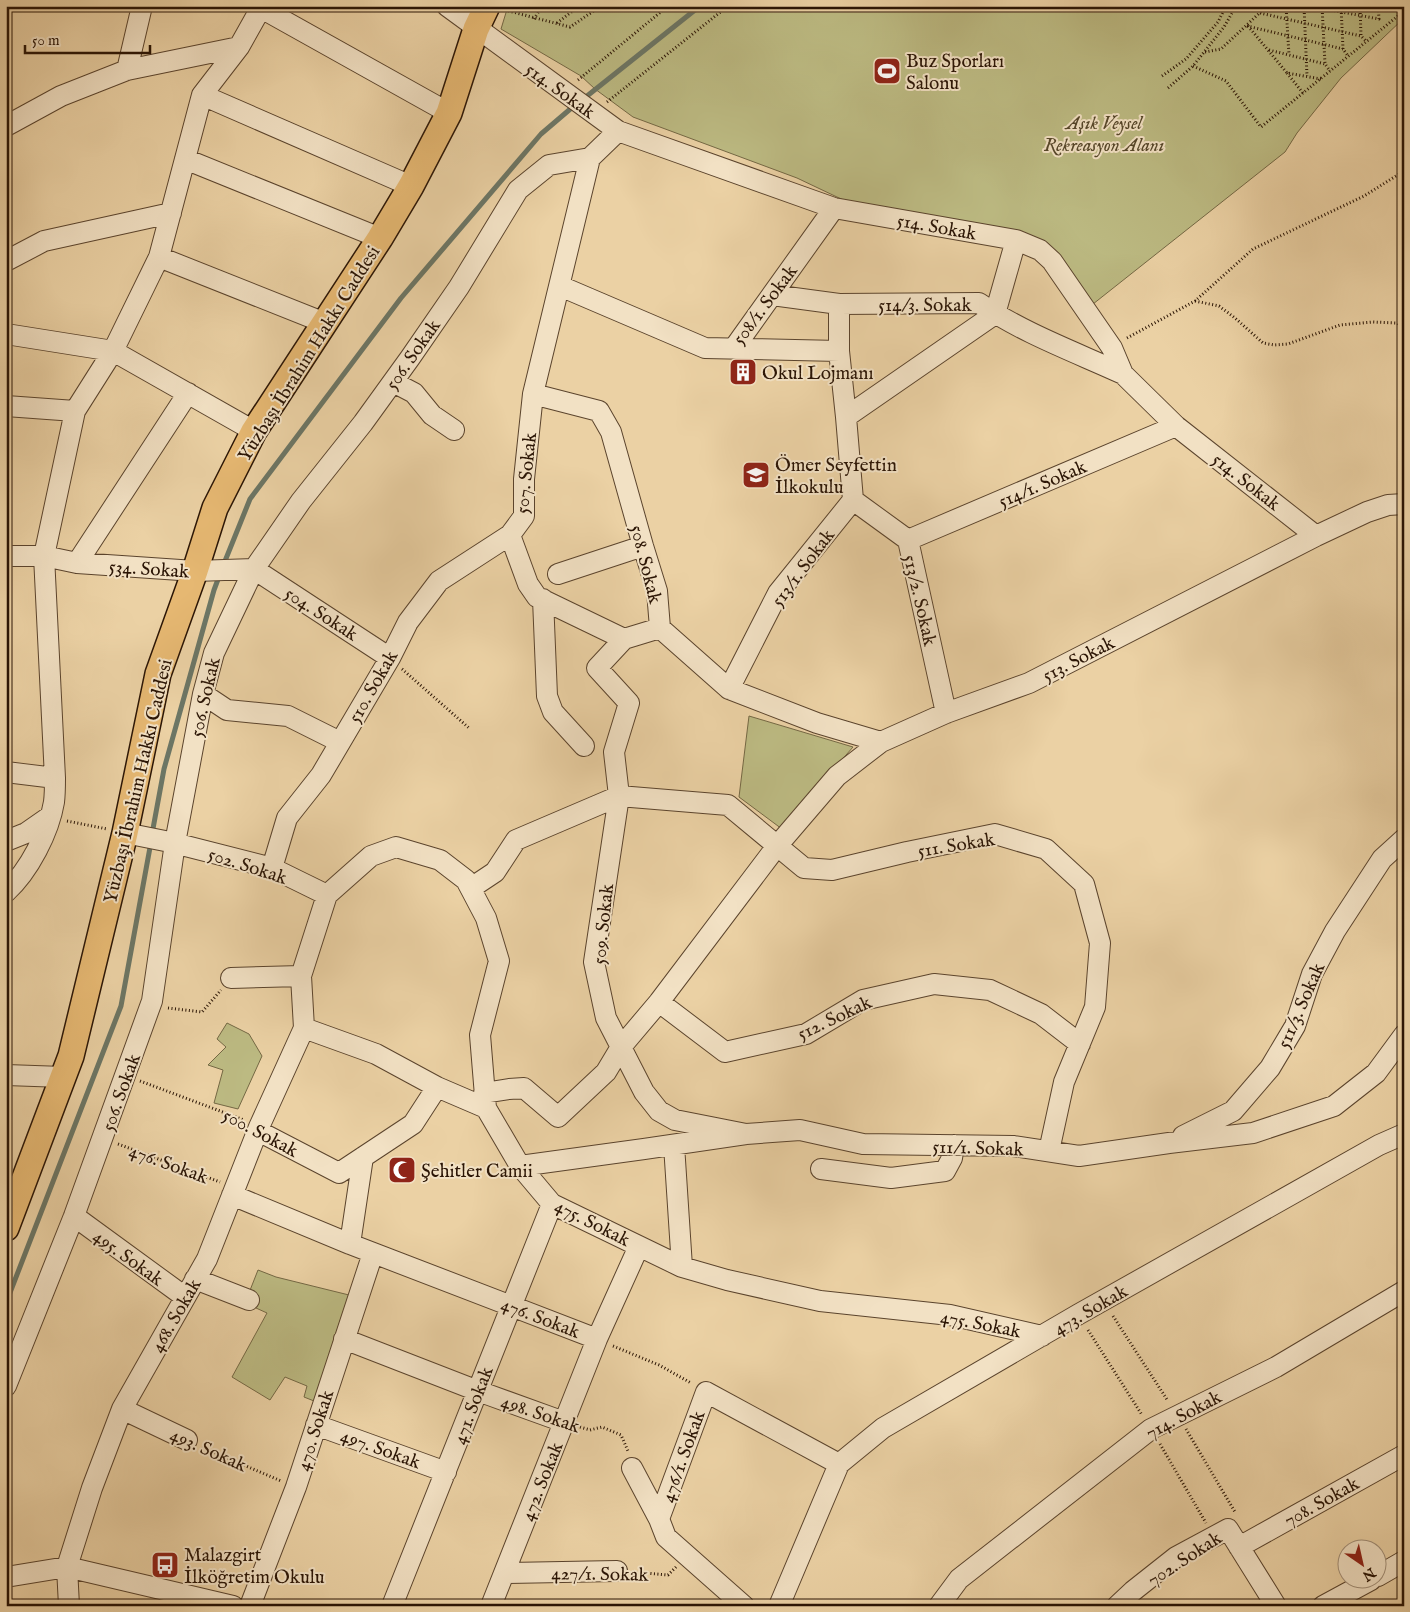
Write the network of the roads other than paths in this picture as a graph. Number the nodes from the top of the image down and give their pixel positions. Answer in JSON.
{"nodes":[{"id":1,"x":142,"y":6,"type":"edge"},
{"id":2,"x":447,"y":6,"type":"edge"},
{"id":3,"x":262,"y":7,"type":"edge"},
{"id":4,"x":494,"y":8,"type":"edge"},
{"id":5,"x":476,"y":29,"type":"junction"},
{"id":6,"x":239,"y":47,"type":"junction"},
{"id":7,"x":127,"y":70,"type":"junction"},
{"id":8,"x":202,"y":95,"type":"junction"},
{"id":9,"x":449,"y":113,"type":"junction"},
{"id":10,"x":6,"y":126,"type":"edge"},
{"id":11,"x":618,"y":131,"type":"junction"},
{"id":12,"x":590,"y":158,"type":"junction"},
{"id":13,"x":185,"y":159,"type":"junction"},
{"id":14,"x":411,"y":186,"type":"junction"},
{"id":15,"x":834,"y":208,"type":"junction"},
{"id":16,"x":171,"y":213,"type":"junction"},
{"id":17,"x":380,"y":238,"type":"junction"},
{"id":18,"x":1016,"y":240,"type":"junction"},
{"id":19,"x":159,"y":257,"type":"junction"},
{"id":20,"x":6,"y":261,"type":"edge"},
{"id":21,"x":560,"y":286,"type":"junction"},
{"id":22,"x":772,"y":295,"type":"junction"},
{"id":23,"x":839,"y":304,"type":"junction"},
{"id":24,"x":995,"y":314,"type":"junction"},
{"id":25,"x":325,"y":323,"type":"junction"},
{"id":26,"x":6,"y":334,"type":"edge"},
{"id":27,"x":734,"y":348,"type":"junction"},
{"id":28,"x":113,"y":351,"type":"junction"},
{"id":29,"x":839,"y":351,"type":"junction"},
{"id":30,"x":1123,"y":374,"type":"junction"},
{"id":31,"x":393,"y":382,"type":"junction"},
{"id":32,"x":188,"y":393,"type":"junction"},
{"id":33,"x":533,"y":394,"type":"junction"},
{"id":34,"x":6,"y":406,"type":"edge"},
{"id":35,"x":75,"y":411,"type":"junction"},
{"id":36,"x":846,"y":417,"type":"junction"},
{"id":37,"x":1176,"y":426,"type":"junction"},
{"id":38,"x":454,"y":430,"type":"dead end"},
{"id":39,"x":254,"y":431,"type":"junction"},
{"id":40,"x":853,"y":500,"type":"junction"},
{"id":41,"x":1404,"y":504,"type":"edge"},
{"id":42,"x":510,"y":535,"type":"junction"},
{"id":43,"x":1316,"y":536,"type":"junction"},
{"id":44,"x":908,"y":540,"type":"junction"},
{"id":45,"x":643,"y":546,"type":"junction"},
{"id":46,"x":6,"y":556,"type":"edge"},
{"id":47,"x":44,"y":556,"type":"junction"},
{"id":48,"x":77,"y":563,"type":"junction"},
{"id":49,"x":254,"y":569,"type":"junction"},
{"id":50,"x":196,"y":571,"type":"junction"},
{"id":51,"x":558,"y":574,"type":"dead end"},
{"id":52,"x":543,"y":599,"type":"junction"},
{"id":53,"x":660,"y":628,"type":"junction"},
{"id":54,"x":624,"y":639,"type":"junction"},
{"id":55,"x":390,"y":658,"type":"junction"},
{"id":56,"x":729,"y":689,"type":"junction"},
{"id":57,"x":203,"y":694,"type":"junction"},
{"id":58,"x":946,"y":713,"type":"junction"},
{"id":59,"x":340,"y":742,"type":"junction"},
{"id":60,"x":881,"y":742,"type":"junction"},
{"id":61,"x":584,"y":746,"type":"dead end"},
{"id":62,"x":6,"y":772,"type":"edge"},
{"id":63,"x":55,"y":778,"type":"junction"},
{"id":64,"x":619,"y":796,"type":"junction"},
{"id":65,"x":49,"y":817,"type":"junction"},
{"id":66,"x":136,"y":835,"type":"junction"},
{"id":67,"x":1404,"y":839,"type":"edge"},
{"id":68,"x":6,"y":841,"type":"edge"},
{"id":69,"x":172,"y":842,"type":"junction"},
{"id":70,"x":776,"y":846,"type":"junction"},
{"id":71,"x":272,"y":868,"type":"junction"},
{"id":72,"x":471,"y":888,"type":"junction"},
{"id":73,"x":6,"y":892,"type":"edge"},
{"id":74,"x":327,"y":895,"type":"junction"},
{"id":75,"x":301,"y":976,"type":"junction"},
{"id":76,"x":231,"y":978,"type":"road end"},
{"id":77,"x":659,"y":1002,"type":"junction"},
{"id":78,"x":304,"y":1028,"type":"junction"},
{"id":79,"x":1404,"y":1035,"type":"edge"},
{"id":80,"x":1080,"y":1044,"type":"junction"},
{"id":81,"x":621,"y":1047,"type":"junction"},
{"id":82,"x":6,"y":1076,"type":"edge"},
{"id":83,"x":63,"y":1077,"type":"junction"},
{"id":84,"x":437,"y":1087,"type":"junction"},
{"id":85,"x":485,"y":1101,"type":"junction"},
{"id":86,"x":258,"y":1127,"type":"junction"},
{"id":87,"x":746,"y":1134,"type":"junction"},
{"id":88,"x":1404,"y":1134,"type":"edge"},
{"id":89,"x":1169,"y":1142,"type":"junction"},
{"id":90,"x":674,"y":1145,"type":"junction"},
{"id":91,"x":954,"y":1145,"type":"junction"},
{"id":92,"x":1049,"y":1151,"type":"junction"},
{"id":93,"x":363,"y":1157,"type":"junction"},
{"id":94,"x":520,"y":1166,"type":"junction"},
{"id":95,"x":822,"y":1169,"type":"dead end"},
{"id":96,"x":233,"y":1191,"type":"junction"},
{"id":97,"x":552,"y":1204,"type":"junction"},
{"id":98,"x":74,"y":1216,"type":"junction"},
{"id":99,"x":6,"y":1228,"type":"edge"},
{"id":100,"x":350,"y":1244,"type":"junction"},
{"id":101,"x":639,"y":1246,"type":"junction"},
{"id":102,"x":373,"y":1253,"type":"junction"},
{"id":103,"x":682,"y":1267,"type":"junction"},
{"id":104,"x":195,"y":1279,"type":"junction"},
{"id":105,"x":1404,"y":1291,"type":"edge"},
{"id":106,"x":185,"y":1297,"type":"junction"},
{"id":107,"x":249,"y":1300,"type":"dead end"},
{"id":108,"x":511,"y":1305,"type":"junction"},
{"id":109,"x":1042,"y":1336,"type":"junction"},
{"id":110,"x":344,"y":1339,"type":"junction"},
{"id":111,"x":596,"y":1339,"type":"junction"},
{"id":112,"x":6,"y":1386,"type":"edge"},
{"id":113,"x":478,"y":1391,"type":"junction"},
{"id":114,"x":122,"y":1409,"type":"junction"},
{"id":115,"x":564,"y":1422,"type":"junction"},
{"id":116,"x":316,"y":1425,"type":"junction"},
{"id":117,"x":187,"y":1440,"type":"road end"},
{"id":118,"x":1404,"y":1455,"type":"edge"},
{"id":119,"x":839,"y":1464,"type":"junction"},
{"id":120,"x":632,"y":1468,"type":"road end"},
{"id":121,"x":446,"y":1472,"type":"junction"},
{"id":122,"x":659,"y":1519,"type":"junction"},
{"id":123,"x":1239,"y":1547,"type":"junction"},
{"id":124,"x":1404,"y":1562,"type":"edge"},
{"id":125,"x":67,"y":1566,"type":"junction"},
{"id":126,"x":617,"y":1571,"type":"road end"},
{"id":127,"x":1388,"y":1571,"type":"edge"},
{"id":128,"x":505,"y":1573,"type":"junction"},
{"id":129,"x":6,"y":1577,"type":"edge"},
{"id":130,"x":1353,"y":1590,"type":"edge"},
{"id":131,"x":174,"y":1599,"type":"edge"},
{"id":132,"x":69,"y":1606,"type":"edge"},
{"id":133,"x":233,"y":1606,"type":"edge"},
{"id":134,"x":250,"y":1606,"type":"edge"},
{"id":135,"x":392,"y":1606,"type":"edge"},
{"id":136,"x":492,"y":1606,"type":"edge"},
{"id":137,"x":744,"y":1606,"type":"edge"},
{"id":138,"x":779,"y":1606,"type":"edge"},
{"id":139,"x":938,"y":1606,"type":"edge"},
{"id":140,"x":1117,"y":1606,"type":"edge"},
{"id":141,"x":1276,"y":1606,"type":"edge"},
{"id":142,"x":1323,"y":1606,"type":"edge"}],
"edges":[{"from":1,"to":7,"type":"street"},
{"from":2,"to":5,"type":"street","name":"514. Sokak"},
{"from":3,"to":6,"type":"street"},
{"from":3,"to":9,"type":"street"},
{"from":4,"to":5,"type":"main road","name":"Yüzbaşı İbrahim Hakkı Caddesi"},
{"from":5,"to":9,"type":"main road","name":"Yüzbaşı İbrahim Hakkı Caddesi"},
{"from":5,"to":11,"type":"street","name":"514. Sokak"},
{"from":6,"to":7,"type":"street"},
{"from":6,"to":8,"type":"street"},
{"from":7,"to":10,"type":"street"},
{"from":8,"to":13,"type":"street"},
{"from":8,"to":14,"type":"street"},
{"from":9,"to":14,"type":"main road","name":"Yüzbaşı İbrahim Hakkı Caddesi"},
{"from":11,"to":12,"type":"street"},
{"from":11,"to":15,"type":"street","name":"514. Sokak"},
{"from":12,"to":21,"type":"street","name":"507. Sokak"},
{"from":12,"to":31,"type":"street","name":"506. Sokak"},
{"from":13,"to":16,"type":"street"},
{"from":13,"to":17,"type":"street"},
{"from":14,"to":17,"type":"main road","name":"Yüzbaşı İbrahim Hakkı Caddesi"},
{"from":15,"to":18,"type":"street","name":"514. Sokak"},
{"from":15,"to":22,"type":"street","name":"508/1. Sokak"},
{"from":16,"to":19,"type":"street"},
{"from":16,"to":20,"type":"street"},
{"from":17,"to":25,"type":"main road","name":"Yüzbaşı İbrahim Hakkı Caddesi"},
{"from":18,"to":24,"type":"street"},
{"from":18,"to":30,"type":"street","name":"514. Sokak"},
{"from":19,"to":25,"type":"street"},
{"from":19,"to":28,"type":"street"},
{"from":21,"to":27,"type":"street","name":"508/1. Sokak"},
{"from":21,"to":33,"type":"street","name":"507. Sokak"},
{"from":22,"to":23,"type":"street","name":"514/3. Sokak"},
{"from":22,"to":27,"type":"street","name":"508/1. Sokak"},
{"from":23,"to":24,"type":"street","name":"514/3. Sokak"},
{"from":23,"to":29,"type":"street"},
{"from":24,"to":30,"type":"street","name":"514/3. Sokak"},
{"from":24,"to":36,"type":"street"},
{"from":25,"to":39,"type":"main road","name":"Yüzbaşı İbrahim Hakkı Caddesi"},
{"from":26,"to":28,"type":"street"},
{"from":27,"to":29,"type":"street"},
{"from":28,"to":32,"type":"street"},
{"from":28,"to":35,"type":"street"},
{"from":29,"to":36,"type":"street"},
{"from":30,"to":37,"type":"street","name":"514. Sokak"},
{"from":31,"to":38,"type":"street"},
{"from":31,"to":49,"type":"street","name":"506. Sokak"},
{"from":32,"to":39,"type":"street"},
{"from":32,"to":48,"type":"street"},
{"from":33,"to":42,"type":"street","name":"507. Sokak"},
{"from":33,"to":45,"type":"street","name":"508. Sokak"},
{"from":34,"to":35,"type":"street"},
{"from":35,"to":47,"type":"street"},
{"from":36,"to":40,"type":"street"},
{"from":37,"to":43,"type":"street","name":"514. Sokak"},
{"from":37,"to":44,"type":"street","name":"514/1. Sokak"},
{"from":39,"to":50,"type":"main road","name":"Yüzbaşı İbrahim Hakkı Caddesi"},
{"from":40,"to":44,"type":"street","name":"513/2. Sokak"},
{"from":40,"to":56,"type":"street","name":"513/1. Sokak"},
{"from":41,"to":43,"type":"street","name":"513. Sokak"},
{"from":42,"to":52,"type":"street","name":"507. Sokak"},
{"from":42,"to":55,"type":"street","name":"510. Sokak"},
{"from":43,"to":58,"type":"street","name":"513. Sokak"},
{"from":44,"to":58,"type":"street","name":"513/2. Sokak"},
{"from":45,"to":51,"type":"street"},
{"from":45,"to":53,"type":"street","name":"508. Sokak"},
{"from":46,"to":47,"type":"street","name":"534. Sokak"},
{"from":47,"to":48,"type":"street","name":"534. Sokak"},
{"from":47,"to":63,"type":"street"},
{"from":48,"to":50,"type":"street","name":"534. Sokak"},
{"from":49,"to":50,"type":"street","name":"534. Sokak"},
{"from":49,"to":55,"type":"street","name":"504. Sokak"},
{"from":49,"to":57,"type":"street","name":"506. Sokak"},
{"from":50,"to":66,"type":"main road","name":"Yüzbaşı İbrahim Hakkı Caddesi"},
{"from":52,"to":54,"type":"street","name":"507. Sokak"},
{"from":52,"to":61,"type":"street"},
{"from":53,"to":54,"type":"street"},
{"from":53,"to":56,"type":"street","name":"508. Sokak"},
{"from":54,"to":64,"type":"street"},
{"from":55,"to":59,"type":"street","name":"510. Sokak"},
{"from":56,"to":60,"type":"street","name":"508. Sokak"},
{"from":57,"to":59,"type":"street"},
{"from":57,"to":69,"type":"street","name":"506. Sokak"},
{"from":58,"to":60,"type":"street","name":"513. Sokak"},
{"from":59,"to":71,"type":"street","name":"510. Sokak"},
{"from":60,"to":70,"type":"street","name":"513. Sokak"},
{"from":62,"to":63,"type":"street"},
{"from":63,"to":65,"type":"street"},
{"from":64,"to":70,"type":"street","name":"511. Sokak"},
{"from":64,"to":72,"type":"street"},
{"from":64,"to":81,"type":"street","name":"509. Sokak"},
{"from":65,"to":68,"type":"street"},
{"from":65,"to":73,"type":"street"},
{"from":66,"to":69,"type":"street","name":"502. Sokak"},
{"from":66,"to":83,"type":"main road","name":"Yüzbaşı İbrahim Hakkı Caddesi"},
{"from":67,"to":89,"type":"street","name":"511/3. Sokak"},
{"from":69,"to":71,"type":"street","name":"502. Sokak"},
{"from":69,"to":98,"type":"street","name":"506. Sokak"},
{"from":70,"to":77,"type":"street"},
{"from":70,"to":80,"type":"street","name":"511. Sokak"},
{"from":71,"to":74,"type":"street","name":"502. Sokak"},
{"from":72,"to":74,"type":"street"},
{"from":72,"to":85,"type":"street"},
{"from":74,"to":75,"type":"street"},
{"from":75,"to":76,"type":"street"},
{"from":75,"to":78,"type":"street"},
{"from":77,"to":80,"type":"street","name":"512. Sokak"},
{"from":77,"to":81,"type":"street"},
{"from":78,"to":84,"type":"street"},
{"from":78,"to":86,"type":"street","name":"468. Sokak"},
{"from":79,"to":89,"type":"street","name":"511/1. Sokak"},
{"from":80,"to":92,"type":"street"},
{"from":81,"to":85,"type":"street"},
{"from":81,"to":87,"type":"street","name":"509. Sokak"},
{"from":82,"to":83,"type":"street"},
{"from":83,"to":99,"type":"main road","name":"Yüzbaşı İbrahim Hakkı Caddesi"},
{"from":84,"to":85,"type":"street"},
{"from":84,"to":93,"type":"street"},
{"from":85,"to":94,"type":"street","name":"475. Sokak"},
{"from":86,"to":93,"type":"street","name":"500. Sokak"},
{"from":86,"to":96,"type":"street","name":"468. Sokak"},
{"from":87,"to":90,"type":"street","name":"511/1. Sokak"},
{"from":87,"to":91,"type":"street","name":"511/1. Sokak"},
{"from":88,"to":109,"type":"street","name":"473. Sokak"},
{"from":89,"to":92,"type":"street","name":"511/1. Sokak"},
{"from":90,"to":94,"type":"street","name":"511/1. Sokak"},
{"from":90,"to":103,"type":"street"},
{"from":91,"to":92,"type":"street","name":"511/1. Sokak"},
{"from":91,"to":95,"type":"street"},
{"from":93,"to":100,"type":"street"},
{"from":94,"to":97,"type":"street","name":"475. Sokak"},
{"from":96,"to":100,"type":"street","name":"476. Sokak"},
{"from":96,"to":104,"type":"street","name":"468. Sokak"},
{"from":97,"to":101,"type":"street","name":"475. Sokak"},
{"from":97,"to":108,"type":"street","name":"471. Sokak"},
{"from":98,"to":106,"type":"street","name":"495. Sokak"},
{"from":98,"to":112,"type":"street","name":"506. Sokak"},
{"from":100,"to":102,"type":"street","name":"476. Sokak"},
{"from":101,"to":103,"type":"street","name":"475. Sokak"},
{"from":101,"to":111,"type":"street","name":"472. Sokak"},
{"from":102,"to":108,"type":"street","name":"476. Sokak"},
{"from":102,"to":110,"type":"street","name":"470. Sokak"},
{"from":103,"to":109,"type":"street","name":"475. Sokak"},
{"from":104,"to":106,"type":"street","name":"468. Sokak"},
{"from":104,"to":107,"type":"street"},
{"from":105,"to":139,"type":"street","name":"714. Sokak"},
{"from":106,"to":114,"type":"street","name":"468. Sokak"},
{"from":108,"to":111,"type":"street","name":"476. Sokak"},
{"from":108,"to":113,"type":"street","name":"471. Sokak"},
{"from":109,"to":119,"type":"street","name":"473. Sokak"},
{"from":110,"to":113,"type":"street","name":"498. Sokak"},
{"from":110,"to":116,"type":"street","name":"470. Sokak"},
{"from":111,"to":115,"type":"street","name":"472. Sokak"},
{"from":113,"to":115,"type":"street","name":"498. Sokak"},
{"from":113,"to":121,"type":"street","name":"471. Sokak"},
{"from":114,"to":117,"type":"street","name":"493. Sokak"},
{"from":114,"to":125,"type":"street","name":"468. Sokak"},
{"from":115,"to":128,"type":"street","name":"472. Sokak"},
{"from":116,"to":121,"type":"street","name":"497. Sokak"},
{"from":116,"to":134,"type":"street","name":"470. Sokak"},
{"from":118,"to":123,"type":"street","name":"708. Sokak"},
{"from":119,"to":122,"type":"street","name":"476/1. Sokak"},
{"from":119,"to":138,"type":"street","name":"473. Sokak"},
{"from":120,"to":122,"type":"street"},
{"from":121,"to":135,"type":"street","name":"471. Sokak"},
{"from":122,"to":137,"type":"street"},
{"from":123,"to":140,"type":"street","name":"702. Sokak"},
{"from":123,"to":141,"type":"street"},
{"from":124,"to":127,"type":"street"},
{"from":125,"to":129,"type":"street"},
{"from":125,"to":131,"type":"street"},
{"from":125,"to":132,"type":"street","name":"468. Sokak"},
{"from":126,"to":128,"type":"street","name":"427/1. Sokak"},
{"from":128,"to":136,"type":"street","name":"472. Sokak"},
{"from":130,"to":142,"type":"street"},
{"from":131,"to":133,"type":"street"}]}
